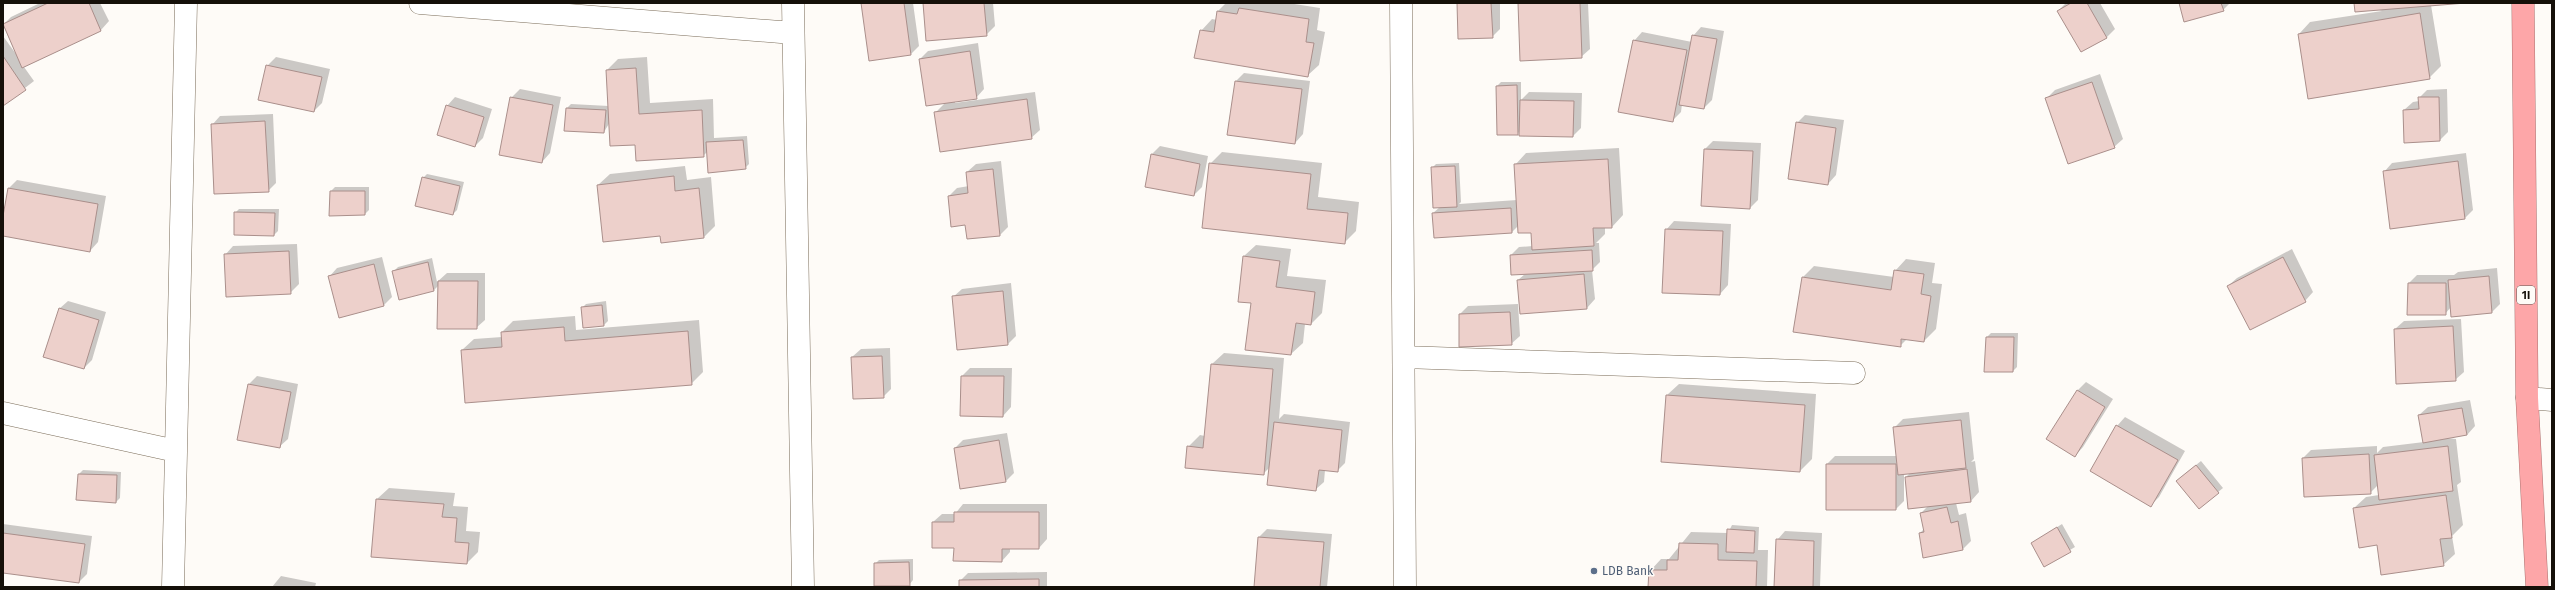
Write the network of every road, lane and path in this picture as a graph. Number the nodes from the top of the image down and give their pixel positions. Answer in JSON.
{"nodes":[{"id":1,"x":186,"y":3,"type":"edge"},
{"id":2,"x":420,"y":3,"type":"edge"},
{"id":3,"x":793,"y":3,"type":"edge"},
{"id":4,"x":1401,"y":3,"type":"edge"},
{"id":5,"x":2523,"y":3,"type":"edge"},
{"id":6,"x":793,"y":33,"type":"junction"},
{"id":7,"x":1404,"y":357,"type":"junction"},
{"id":8,"x":1854,"y":373,"type":"dead end"},
{"id":9,"x":2527,"y":398,"type":"junction"},
{"id":10,"x":2552,"y":400,"type":"edge"},
{"id":11,"x":3,"y":414,"type":"edge"},
{"id":12,"x":176,"y":451,"type":"junction"},
{"id":13,"x":173,"y":587,"type":"edge"},
{"id":14,"x":803,"y":587,"type":"edge"},
{"id":15,"x":1405,"y":587,"type":"edge"},
{"id":16,"x":2537,"y":587,"type":"edge"}],
"edges":[{"from":1,"to":12,"type":"street"},
{"from":2,"to":6,"type":"street"},
{"from":3,"to":6,"type":"street"},
{"from":4,"to":7,"type":"street"},
{"from":5,"to":9,"type":"highway","number":"1I"},
{"from":6,"to":14,"type":"street"},
{"from":7,"to":8,"type":"street"},
{"from":7,"to":15,"type":"street"},
{"from":9,"to":10,"type":"street"},
{"from":9,"to":16,"type":"highway","number":"1I"},
{"from":11,"to":12,"type":"street"},
{"from":12,"to":13,"type":"street"}]}
